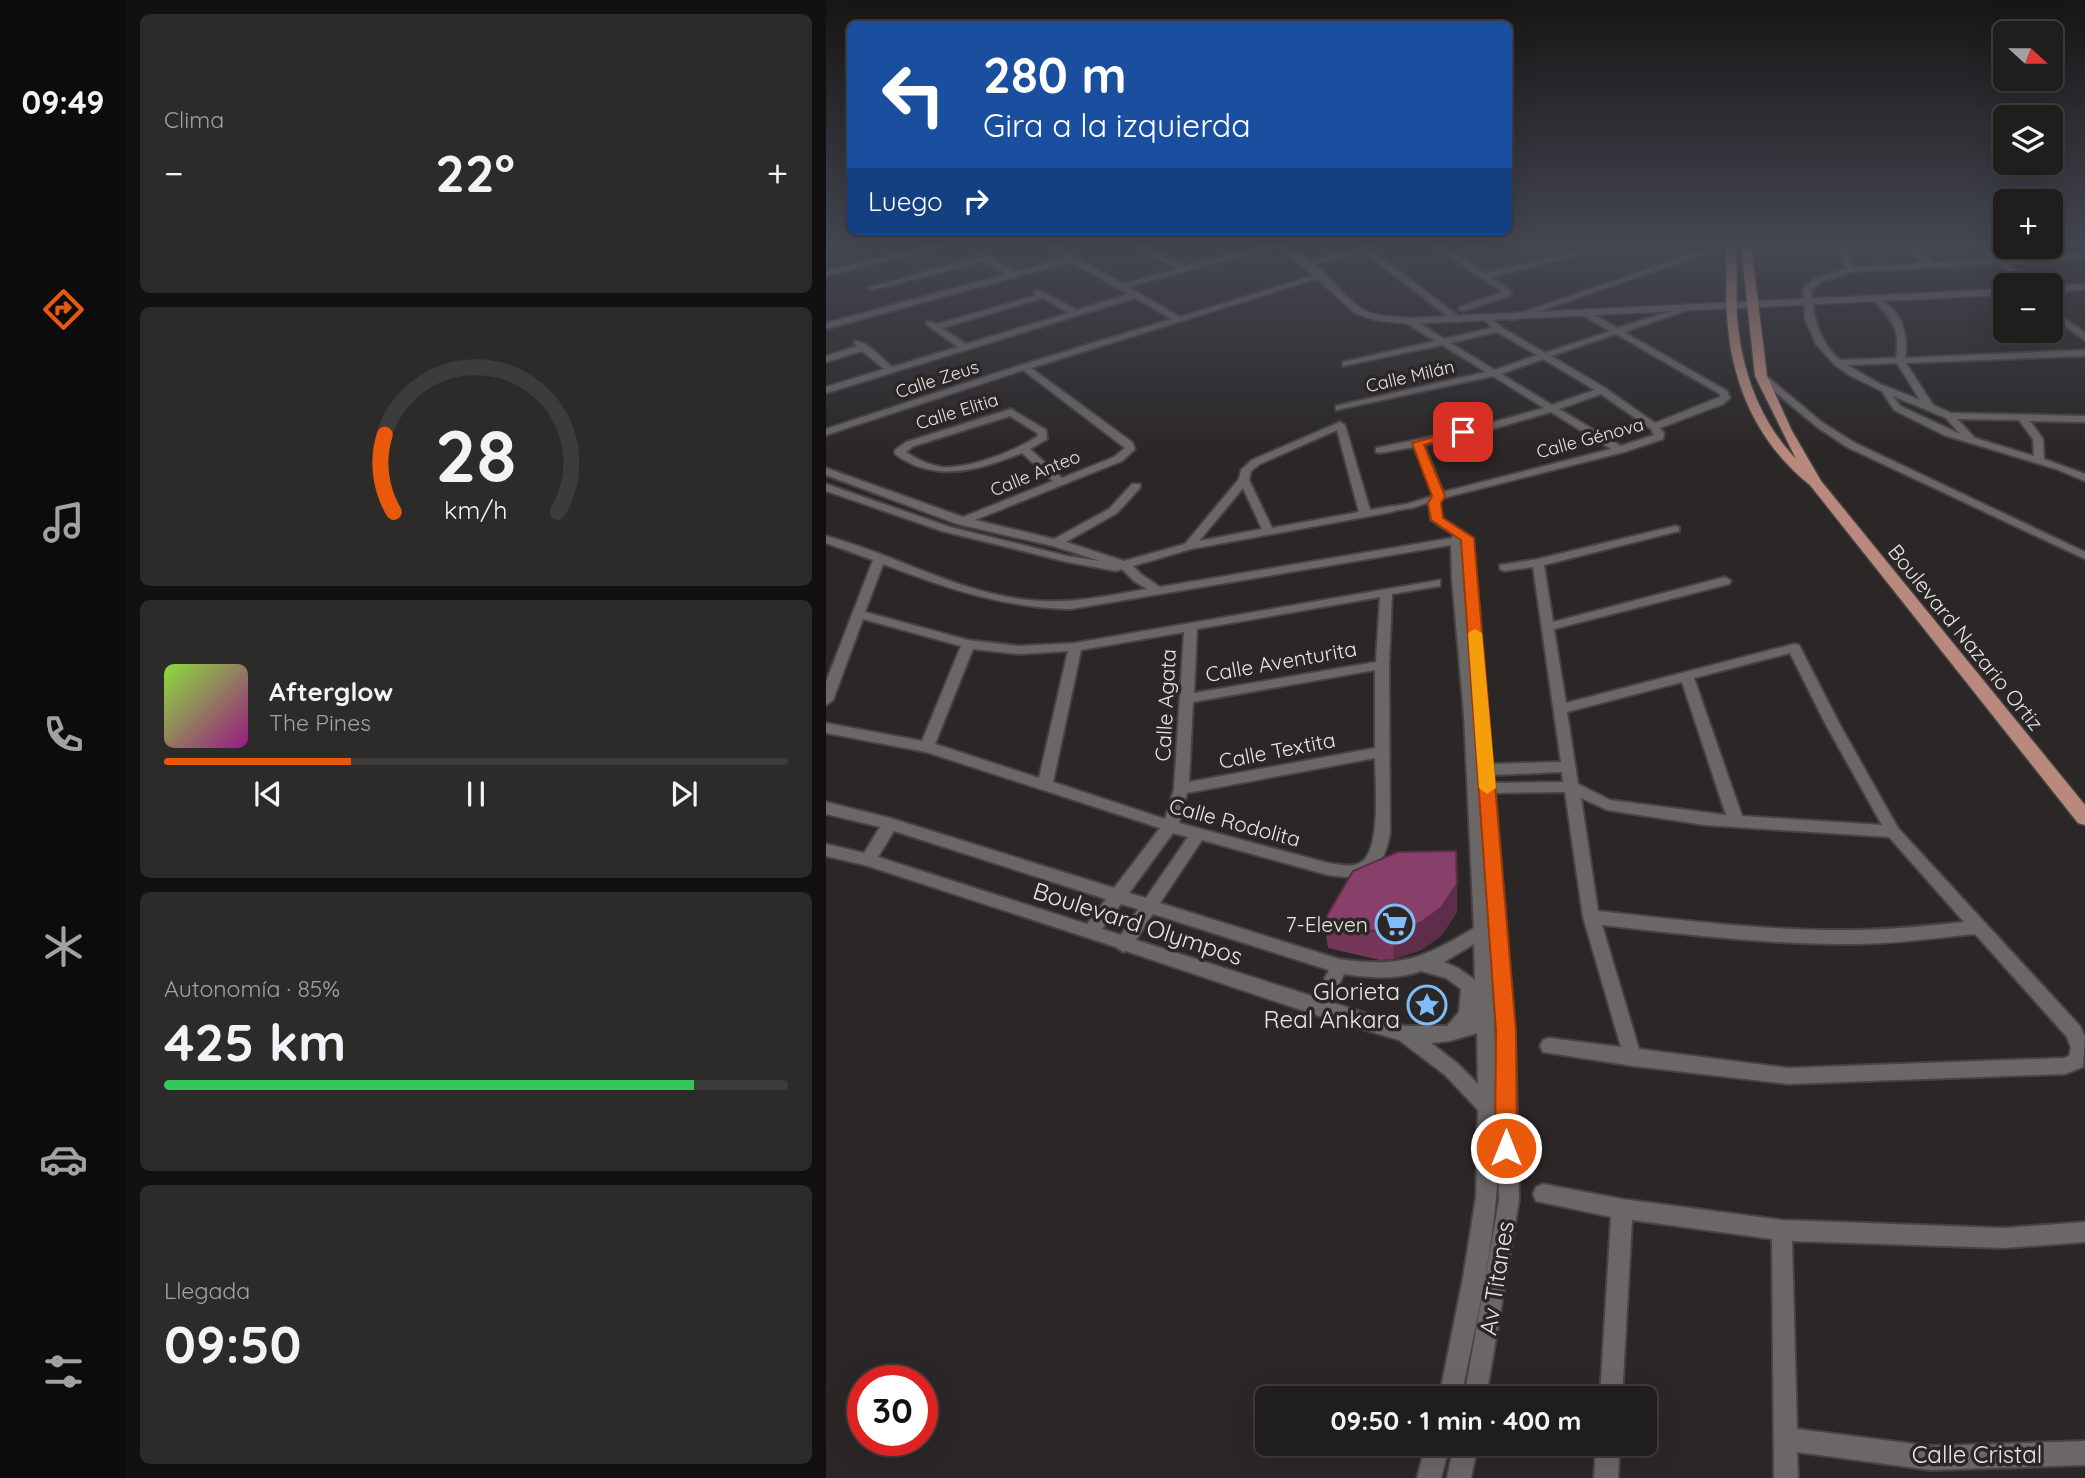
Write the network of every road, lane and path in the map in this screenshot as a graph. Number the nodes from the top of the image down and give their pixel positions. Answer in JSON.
{"nodes":[{"id":1,"x":868,"y":314,"type":"edge"},
{"id":2,"x":969,"y":314,"type":"edge"},
{"id":3,"x":1073,"y":314,"type":"edge"},
{"id":4,"x":1169,"y":314,"type":"edge"},
{"id":5,"x":1195,"y":314,"type":"edge"},
{"id":6,"x":1366,"y":314,"type":"edge"},
{"id":7,"x":1450,"y":314,"type":"edge"},
{"id":8,"x":1523,"y":314,"type":"edge"},
{"id":9,"x":1571,"y":314,"type":"edge"},
{"id":10,"x":1587,"y":314,"type":"edge"},
{"id":11,"x":1669,"y":314,"type":"edge"},
{"id":12,"x":1733,"y":314,"type":"edge"},
{"id":13,"x":1753,"y":314,"type":"edge"},
{"id":14,"x":1810,"y":314,"type":"edge"},
{"id":15,"x":1890,"y":314,"type":"edge"},
{"id":16,"x":1511,"y":318,"type":"junction"},
{"id":17,"x":1178,"y":319,"type":"junction"},
{"id":18,"x":1488,"y":319,"type":"junction"},
{"id":19,"x":1458,"y":320,"type":"junction"},
{"id":20,"x":1409,"y":321,"type":"junction"},
{"id":21,"x":2063,"y":321,"type":"edge"},
{"id":22,"x":827,"y":324,"type":"edge"},
{"id":23,"x":1499,"y":329,"type":"junction"},
{"id":24,"x":1620,"y":332,"type":"junction"},
{"id":25,"x":2085,"y":337,"type":"edge"},
{"id":26,"x":1444,"y":342,"type":"junction"},
{"id":27,"x":964,"y":347,"type":"junction"},
{"id":28,"x":2085,"y":353,"type":"edge"},
{"id":29,"x":1546,"y":356,"type":"junction"},
{"id":30,"x":826,"y":359,"type":"edge"},
{"id":31,"x":1900,"y":361,"type":"junction"},
{"id":32,"x":1836,"y":363,"type":"junction"},
{"id":33,"x":1346,"y":364,"type":"dead end"},
{"id":34,"x":1024,"y":367,"type":"junction"},
{"id":35,"x":891,"y":370,"type":"junction"},
{"id":36,"x":1494,"y":373,"type":"junction"},
{"id":37,"x":1761,"y":376,"type":"junction"},
{"id":38,"x":826,"y":390,"type":"edge"},
{"id":39,"x":1602,"y":390,"type":"junction"},
{"id":40,"x":1886,"y":392,"type":"junction"},
{"id":41,"x":1928,"y":405,"type":"junction"},
{"id":42,"x":1339,"y":408,"type":"dead end"},
{"id":43,"x":1554,"y":409,"type":"junction"},
{"id":44,"x":1949,"y":416,"type":"junction"},
{"id":45,"x":2085,"y":419,"type":"edge"},
{"id":46,"x":2024,"y":420,"type":"junction"},
{"id":47,"x":1654,"y":426,"type":"junction"},
{"id":48,"x":826,"y":432,"type":"edge"},
{"id":49,"x":1971,"y":440,"type":"junction"},
{"id":50,"x":1418,"y":443,"type":"junction"},
{"id":51,"x":1023,"y":448,"type":"junction"},
{"id":52,"x":1380,"y":450,"type":"dead end"},
{"id":53,"x":1620,"y":450,"type":"junction"},
{"id":54,"x":2039,"y":461,"type":"junction"},
{"id":55,"x":2060,"y":467,"type":"junction"},
{"id":56,"x":2085,"y":467,"type":"edge"},
{"id":57,"x":826,"y":471,"type":"edge"},
{"id":58,"x":2085,"y":478,"type":"edge"},
{"id":59,"x":1244,"y":480,"type":"junction"},
{"id":60,"x":1059,"y":481,"type":"junction"},
{"id":61,"x":1815,"y":482,"type":"junction"},
{"id":62,"x":1136,"y":486,"type":"dead end"},
{"id":63,"x":826,"y":487,"type":"edge"},
{"id":64,"x":1438,"y":496,"type":"junction"},
{"id":65,"x":1392,"y":509,"type":"joint"},
{"id":66,"x":1365,"y":513,"type":"junction"},
{"id":67,"x":963,"y":521,"type":"junction"},
{"id":68,"x":946,"y":529,"type":"junction"},
{"id":69,"x":1675,"y":529,"type":"dead end"},
{"id":70,"x":1269,"y":531,"type":"junction"},
{"id":71,"x":1458,"y":537,"type":"junction"},
{"id":72,"x":831,"y":541,"type":"edge"},
{"id":73,"x":1056,"y":543,"type":"junction"},
{"id":74,"x":1189,"y":546,"type":"junction"},
{"id":75,"x":826,"y":552,"type":"edge"},
{"id":76,"x":2085,"y":556,"type":"edge"},
{"id":77,"x":879,"y":559,"type":"junction"},
{"id":78,"x":1538,"y":563,"type":"junction"},
{"id":79,"x":1125,"y":565,"type":"junction"},
{"id":80,"x":1504,"y":567,"type":"dead end"},
{"id":81,"x":1725,"y":582,"type":"dead end"},
{"id":82,"x":1436,"y":583,"type":"dead end"},
{"id":83,"x":1157,"y":590,"type":"junction"},
{"id":84,"x":1386,"y":593,"type":"junction"},
{"id":85,"x":860,"y":614,"type":"junction"},
{"id":86,"x":1191,"y":627,"type":"junction"},
{"id":87,"x":1548,"y":627,"type":"junction"},
{"id":88,"x":968,"y":644,"type":"junction"},
{"id":89,"x":1075,"y":647,"type":"junction"},
{"id":90,"x":1382,"y":665,"type":"junction"},
{"id":91,"x":1686,"y":675,"type":"junction"},
{"id":92,"x":1187,"y":699,"type":"junction"},
{"id":93,"x":826,"y":700,"type":"edge"},
{"id":94,"x":1560,"y":709,"type":"junction"},
{"id":95,"x":826,"y":728,"type":"edge"},
{"id":96,"x":927,"y":747,"type":"junction"},
{"id":97,"x":1380,"y":752,"type":"junction"},
{"id":98,"x":1569,"y":767,"type":"junction"},
{"id":99,"x":1479,"y":770,"type":"junction"},
{"id":100,"x":1045,"y":784,"type":"junction"},
{"id":101,"x":1571,"y":787,"type":"junction"},
{"id":102,"x":1480,"y":788,"type":"junction"},
{"id":103,"x":1181,"y":789,"type":"junction"},
{"id":104,"x":826,"y":808,"type":"edge"},
{"id":105,"x":2085,"y":818,"type":"edge"},
{"id":106,"x":1736,"y":821,"type":"junction"},
{"id":107,"x":890,"y":824,"type":"junction"},
{"id":108,"x":1170,"y":826,"type":"junction"},
{"id":109,"x":1894,"y":832,"type":"junction"},
{"id":110,"x":1198,"y":834,"type":"junction"},
{"id":111,"x":826,"y":850,"type":"edge"},
{"id":112,"x":868,"y":860,"type":"junction"},
{"id":113,"x":1118,"y":896,"type":"junction"},
{"id":114,"x":1149,"y":906,"type":"junction"},
{"id":115,"x":1591,"y":917,"type":"junction"},
{"id":116,"x":1977,"y":927,"type":"junction"},
{"id":117,"x":1482,"y":931,"type":"junction"},
{"id":118,"x":1090,"y":933,"type":"junction"},
{"id":119,"x":1124,"y":944,"type":"junction"},
{"id":120,"x":1423,"y":965,"type":"junction"},
{"id":121,"x":1339,"y":966,"type":"junction"},
{"id":122,"x":1469,"y":986,"type":"junction"},
{"id":123,"x":1501,"y":992,"type":"junction"},
{"id":124,"x":1319,"y":1008,"type":"junction"},
{"id":125,"x":1487,"y":1011,"type":"junction"},
{"id":126,"x":1506,"y":1031,"type":"junction"},
{"id":127,"x":1405,"y":1034,"type":"junction"},
{"id":128,"x":1451,"y":1034,"type":"junction"},
{"id":129,"x":1549,"y":1046,"type":"dead end"},
{"id":130,"x":1633,"y":1058,"type":"junction"},
{"id":131,"x":1488,"y":1107,"type":"junction"},
{"id":132,"x":1542,"y":1194,"type":"dead end"},
{"id":133,"x":1622,"y":1209,"type":"junction"},
{"id":134,"x":1782,"y":1230,"type":"junction"},
{"id":135,"x":2085,"y":1232,"type":"edge"},
{"id":136,"x":1452,"y":1386,"type":"edge"},
{"id":137,"x":1477,"y":1386,"type":"edge"},
{"id":138,"x":1612,"y":1386,"type":"edge"},
{"id":139,"x":1786,"y":1439,"type":"junction"},
{"id":140,"x":2085,"y":1453,"type":"edge"},
{"id":141,"x":1435,"y":1456,"type":"edge"},
{"id":142,"x":1464,"y":1456,"type":"edge"},
{"id":143,"x":1607,"y":1456,"type":"edge"},
{"id":144,"x":1429,"y":1478,"type":"edge"},
{"id":145,"x":1459,"y":1478,"type":"edge"},
{"id":146,"x":1606,"y":1478,"type":"edge"},
{"id":147,"x":1786,"y":1478,"type":"edge"}],
"edges":[{"from":1,"to":22,"type":"street"},
{"from":2,"to":27,"type":"street"},
{"from":3,"to":27,"type":"street"},
{"from":4,"to":17,"type":"street"},
{"from":5,"to":17,"type":"street","name":"Calle Zeus"},
{"from":6,"to":20,"type":"street"},
{"from":7,"to":19,"type":"street"},
{"from":8,"to":16,"type":"street"},
{"from":9,"to":16,"type":"street"},
{"from":10,"to":24,"type":"street"},
{"from":11,"to":24,"type":"street","name":"Calle Milán"},
{"from":12,"to":61,"type":"main road","name":"Boulevard Nazario Ortiz"},
{"from":13,"to":37,"type":"main road","name":"Boulevard Nazario Ortiz"},
{"from":14,"to":32,"type":"street"},
{"from":15,"to":31,"type":"street"},
{"from":16,"to":18,"type":"street"},
{"from":17,"to":34,"type":"street","name":"Calle Zeus"},
{"from":18,"to":19,"type":"street"},
{"from":18,"to":23,"type":"street"},
{"from":19,"to":20,"type":"street"},
{"from":20,"to":26,"type":"street"},
{"from":21,"to":25,"type":"street"},
{"from":23,"to":26,"type":"street"},
{"from":23,"to":29,"type":"street"},
{"from":24,"to":29,"type":"street","name":"Calle Milán"},
{"from":24,"to":47,"type":"street","name":"Calle Génova"},
{"from":26,"to":33,"type":"street"},
{"from":26,"to":36,"type":"street"},
{"from":27,"to":35,"type":"street"},
{"from":28,"to":31,"type":"street"},
{"from":29,"to":36,"type":"street","name":"Calle Milán"},
{"from":29,"to":39,"type":"street"},
{"from":30,"to":35,"type":"street"},
{"from":31,"to":32,"type":"street"},
{"from":31,"to":41,"type":"street"},
{"from":32,"to":40,"type":"street"},
{"from":34,"to":48,"type":"street","name":"Calle Zeus"},
{"from":34,"to":60,"type":"street","name":"Calle Anteo"},
{"from":35,"to":38,"type":"street"},
{"from":36,"to":42,"type":"street","name":"Calle Milán"},
{"from":36,"to":43,"type":"street"},
{"from":37,"to":61,"type":"main road","name":"Boulevard Nazario Ortiz"},
{"from":37,"to":76,"type":"street"},
{"from":39,"to":43,"type":"street"},
{"from":39,"to":47,"type":"street"},
{"from":40,"to":41,"type":"street"},
{"from":40,"to":49,"type":"street"},
{"from":41,"to":44,"type":"street"},
{"from":43,"to":50,"type":"street"},
{"from":43,"to":53,"type":"street"},
{"from":44,"to":46,"type":"street"},
{"from":44,"to":49,"type":"street"},
{"from":45,"to":46,"type":"street"},
{"from":46,"to":54,"type":"street"},
{"from":47,"to":53,"type":"street","name":"Calle Génova"},
{"from":49,"to":54,"type":"street"},
{"from":50,"to":52,"type":"street"},
{"from":50,"to":64,"type":"street"},
{"from":51,"to":51,"type":"street","name":"Calle Elitia"},
{"from":51,"to":60,"type":"street"},
{"from":53,"to":64,"type":"street","name":"Calle Génova"},
{"from":54,"to":55,"type":"street"},
{"from":55,"to":56,"type":"street"},
{"from":55,"to":58,"type":"street"},
{"from":57,"to":67,"type":"street"},
{"from":59,"to":66,"type":"street"},
{"from":59,"to":70,"type":"street"},
{"from":59,"to":74,"type":"street"},
{"from":60,"to":67,"type":"street","name":"Calle Anteo"},
{"from":61,"to":105,"type":"main road","name":"Boulevard Nazario Ortiz"},
{"from":62,"to":73,"type":"street"},
{"from":63,"to":68,"type":"street"},
{"from":64,"to":65,"type":"street"},
{"from":64,"to":71,"type":"street"},
{"from":65,"to":66,"type":"street"},
{"from":66,"to":70,"type":"street"},
{"from":67,"to":68,"type":"street","name":"Calle Anteo"},
{"from":67,"to":73,"type":"street"},
{"from":68,"to":79,"type":"street"},
{"from":69,"to":78,"type":"street"},
{"from":70,"to":74,"type":"street"},
{"from":71,"to":83,"type":"street"},
{"from":71,"to":99,"type":"street","name":"Av Titanes"},
{"from":72,"to":75,"type":"street"},
{"from":72,"to":77,"type":"street"},
{"from":73,"to":79,"type":"street"},
{"from":74,"to":79,"type":"street"},
{"from":77,"to":83,"type":"street"},
{"from":77,"to":85,"type":"street"},
{"from":78,"to":80,"type":"street"},
{"from":78,"to":87,"type":"street"},
{"from":79,"to":83,"type":"street"},
{"from":81,"to":87,"type":"street"},
{"from":82,"to":84,"type":"street"},
{"from":84,"to":86,"type":"street"},
{"from":84,"to":90,"type":"street","name":"Calle Rodolita"},
{"from":85,"to":88,"type":"street"},
{"from":85,"to":93,"type":"street"},
{"from":86,"to":89,"type":"street"},
{"from":86,"to":92,"type":"street","name":"Calle Agata"},
{"from":87,"to":94,"type":"street"},
{"from":88,"to":89,"type":"street"},
{"from":88,"to":96,"type":"street"},
{"from":89,"to":100,"type":"street"},
{"from":90,"to":92,"type":"street","name":"Calle Aventurita"},
{"from":90,"to":97,"type":"street","name":"Calle Rodolita"},
{"from":91,"to":94,"type":"street"},
{"from":91,"to":106,"type":"street"},
{"from":91,"to":109,"type":"street"},
{"from":92,"to":103,"type":"street","name":"Calle Agata"},
{"from":94,"to":98,"type":"street"},
{"from":95,"to":96,"type":"street","name":"Calle Rodolita"},
{"from":96,"to":100,"type":"street","name":"Calle Rodolita"},
{"from":97,"to":103,"type":"street","name":"Calle Textita"},
{"from":97,"to":110,"type":"street","name":"Calle Rodolita"},
{"from":98,"to":99,"type":"street"},
{"from":98,"to":101,"type":"street"},
{"from":99,"to":102,"type":"street","name":"Av Titanes"},
{"from":100,"to":108,"type":"street","name":"Calle Rodolita"},
{"from":101,"to":102,"type":"street"},
{"from":101,"to":106,"type":"street"},
{"from":101,"to":115,"type":"street"},
{"from":102,"to":117,"type":"street","name":"Av Titanes"},
{"from":102,"to":123,"type":"street","name":"Av Titanes"},
{"from":103,"to":108,"type":"street","name":"Calle Agata"},
{"from":104,"to":107,"type":"street","name":"Boulevard Olympos"},
{"from":106,"to":109,"type":"street"},
{"from":107,"to":112,"type":"street"},
{"from":107,"to":113,"type":"street","name":"Boulevard Olympos"},
{"from":108,"to":110,"type":"street","name":"Calle Rodolita"},
{"from":108,"to":113,"type":"street"},
{"from":109,"to":116,"type":"street"},
{"from":110,"to":114,"type":"street"},
{"from":111,"to":112,"type":"street","name":"Boulevard Olympos"},
{"from":112,"to":118,"type":"street","name":"Boulevard Olympos"},
{"from":113,"to":114,"type":"street","name":"Boulevard Olympos"},
{"from":113,"to":118,"type":"street"},
{"from":114,"to":119,"type":"street"},
{"from":114,"to":121,"type":"street","name":"Boulevard Olympos"},
{"from":115,"to":116,"type":"street"},
{"from":115,"to":130,"type":"street"},
{"from":116,"to":130,"type":"street"},
{"from":117,"to":120,"type":"street","name":"Boulevard Olympos"},
{"from":117,"to":125,"type":"street","name":"Av Titanes"},
{"from":118,"to":119,"type":"street","name":"Boulevard Olympos"},
{"from":119,"to":124,"type":"street","name":"Boulevard Olympos"},
{"from":120,"to":121,"type":"street","name":"Boulevard Olympos"},
{"from":120,"to":122,"type":"street"},
{"from":121,"to":124,"type":"street"},
{"from":122,"to":125,"type":"street"},
{"from":122,"to":128,"type":"street"},
{"from":123,"to":125,"type":"street"},
{"from":123,"to":126,"type":"street","name":"Av Titanes"},
{"from":124,"to":127,"type":"street","name":"Boulevard Olympos"},
{"from":125,"to":126,"type":"street"},
{"from":125,"to":128,"type":"street","name":"Boulevard Olympos"},
{"from":125,"to":131,"type":"street","name":"Av Titanes"},
{"from":126,"to":137,"type":"street","name":"Av Titanes"},
{"from":127,"to":128,"type":"street","name":"Boulevard Olympos"},
{"from":127,"to":131,"type":"street"},
{"from":129,"to":130,"type":"street"},
{"from":131,"to":136,"type":"street","name":"Av Titanes"},
{"from":132,"to":133,"type":"street"},
{"from":133,"to":134,"type":"street"},
{"from":133,"to":138,"type":"street"},
{"from":134,"to":135,"type":"street"},
{"from":134,"to":139,"type":"street"},
{"from":139,"to":140,"type":"street","name":"Calle Cristal"},
{"from":139,"to":147,"type":"street"},
{"from":141,"to":144,"type":"street"},
{"from":142,"to":145,"type":"street"},
{"from":143,"to":146,"type":"street"}]}
